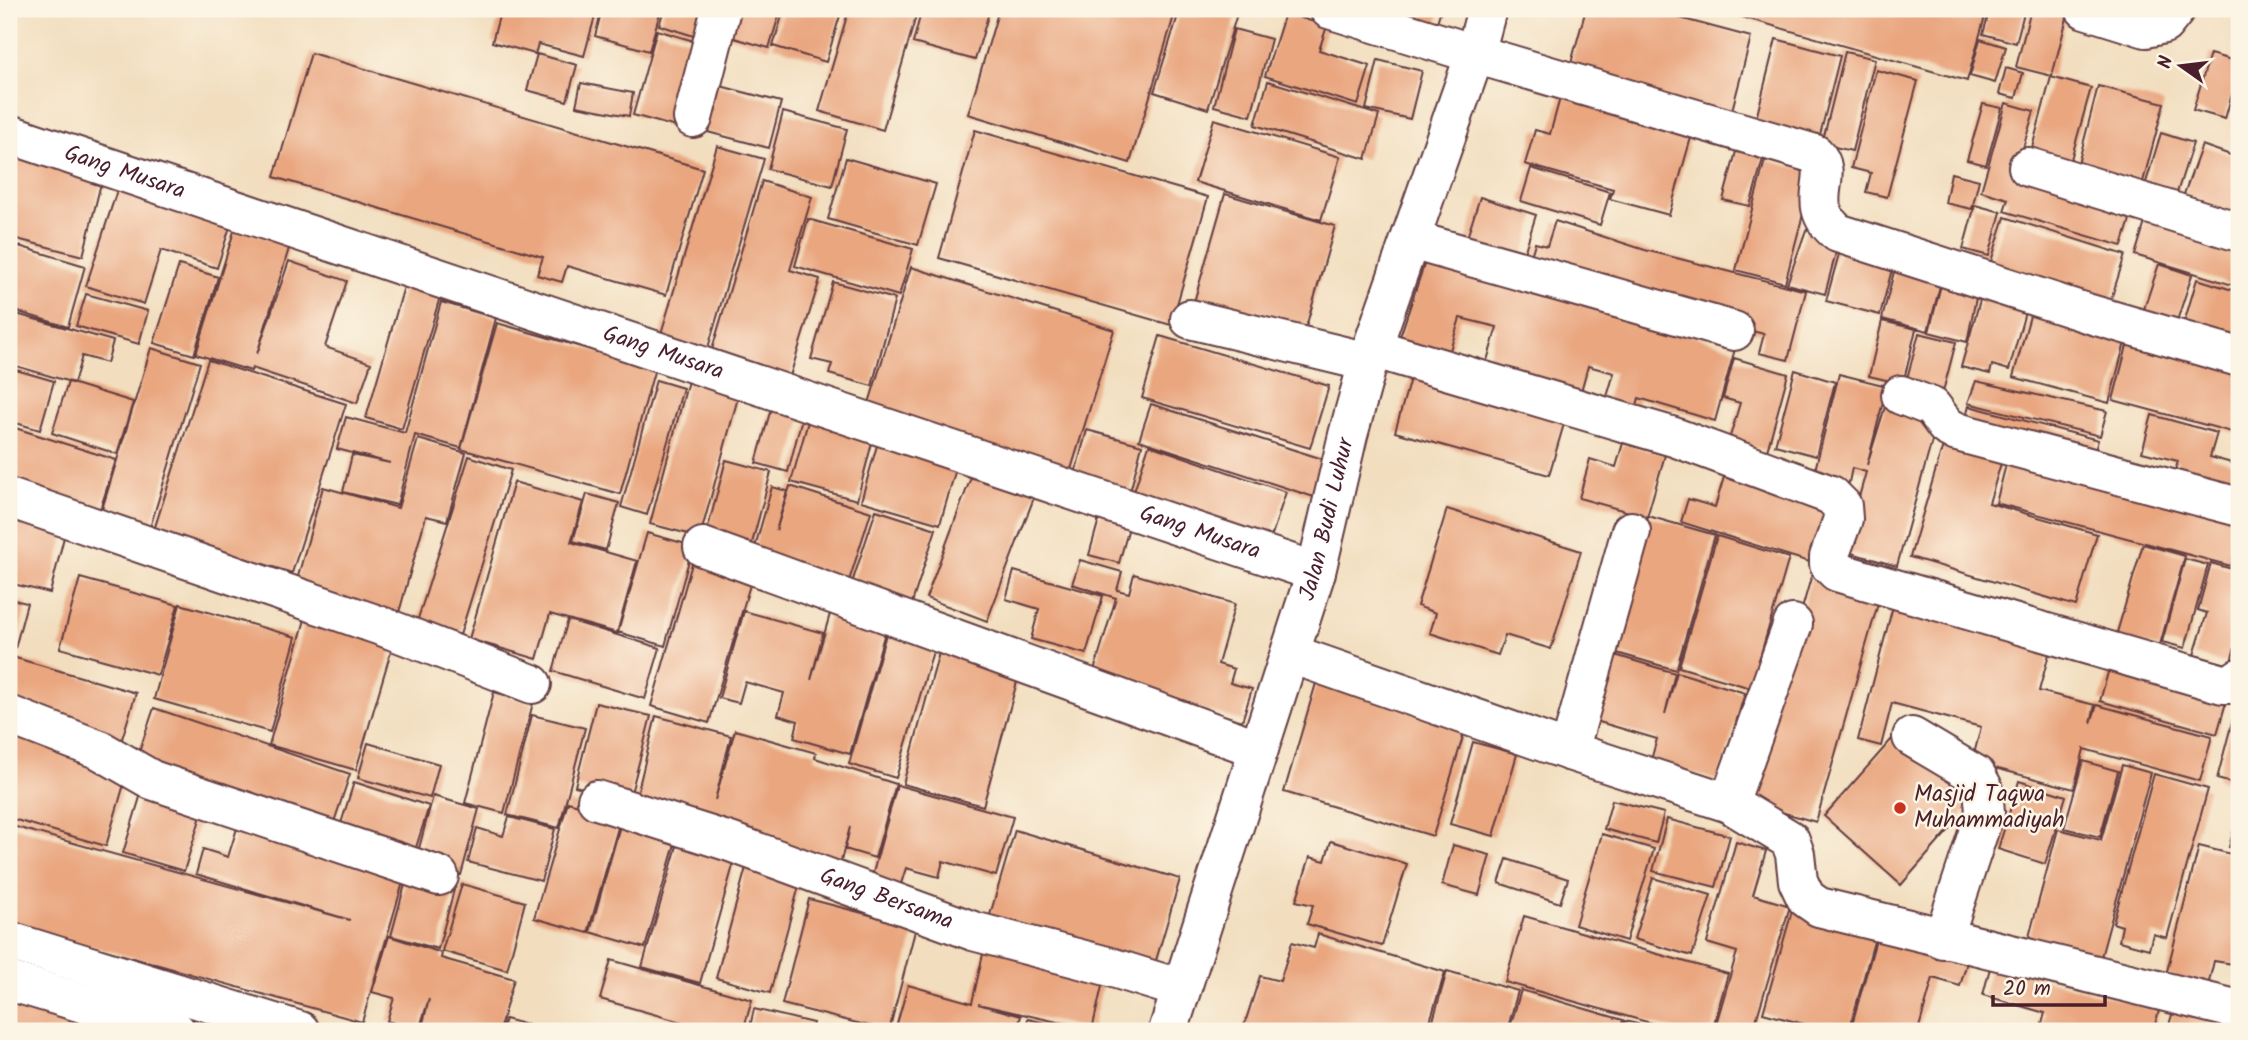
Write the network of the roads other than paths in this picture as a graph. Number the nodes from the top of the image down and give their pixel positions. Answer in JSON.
{"nodes":[{"id":1,"x":721,"y":9,"type":"edge"},
{"id":2,"x":1329,"y":9,"type":"edge"},
{"id":3,"x":1487,"y":9,"type":"edge"},
{"id":4,"x":2085,"y":9,"type":"edge"},
{"id":5,"x":2161,"y":18,"type":"edge"},
{"id":6,"x":1475,"y":54,"type":"junction"},
{"id":7,"x":693,"y":118,"type":"dead end"},
{"id":8,"x":9,"y":134,"type":"edge"},
{"id":9,"x":2028,"y":167,"type":"dead end"},
{"id":10,"x":2239,"y":232,"type":"edge"},
{"id":11,"x":1411,"y":240,"type":"junction"},
{"id":12,"x":1190,"y":319,"type":"dead end"},
{"id":13,"x":1734,"y":331,"type":"dead end"},
{"id":14,"x":1370,"y":355,"type":"junction"},
{"id":15,"x":2239,"y":357,"type":"edge"},
{"id":16,"x":1901,"y":395,"type":"dead end"},
{"id":17,"x":9,"y":498,"type":"edge"},
{"id":18,"x":2239,"y":507,"type":"edge"},
{"id":19,"x":1631,"y":531,"type":"dead end"},
{"id":20,"x":703,"y":547,"type":"dead end"},
{"id":21,"x":1316,"y":572,"type":"junction"},
{"id":22,"x":1793,"y":624,"type":"dead end"},
{"id":23,"x":1291,"y":654,"type":"junction"},
{"id":24,"x":2239,"y":678,"type":"edge"},
{"id":25,"x":532,"y":684,"type":"dead end"},
{"id":26,"x":9,"y":715,"type":"edge"},
{"id":27,"x":1912,"y":737,"type":"dead end"},
{"id":28,"x":1259,"y":749,"type":"junction"},
{"id":29,"x":1569,"y":751,"type":"junction"},
{"id":30,"x":597,"y":800,"type":"dead end"},
{"id":31,"x":1729,"y":803,"type":"junction"},
{"id":32,"x":439,"y":876,"type":"dead end"},
{"id":33,"x":1943,"y":939,"type":"junction"},
{"id":34,"x":9,"y":940,"type":"edge"},
{"id":35,"x":9,"y":981,"type":"edge"},
{"id":36,"x":1181,"y":989,"type":"junction"},
{"id":37,"x":2239,"y":1010,"type":"edge"},
{"id":38,"x":176,"y":1031,"type":"edge"},
{"id":39,"x":300,"y":1031,"type":"edge"},
{"id":40,"x":1168,"y":1031,"type":"edge"}],
"edges":[{"from":1,"to":7,"type":"street"},
{"from":2,"to":6,"type":"street"},
{"from":3,"to":6,"type":"street","name":"Jalan Budi Luhur"},
{"from":4,"to":5,"type":"street"},
{"from":6,"to":11,"type":"street","name":"Jalan Budi Luhur"},
{"from":6,"to":15,"type":"street"},
{"from":8,"to":21,"type":"street","name":"Gang Musara"},
{"from":9,"to":10,"type":"street"},
{"from":11,"to":13,"type":"street"},
{"from":11,"to":14,"type":"street","name":"Jalan Budi Luhur"},
{"from":12,"to":14,"type":"street"},
{"from":14,"to":21,"type":"street","name":"Jalan Budi Luhur"},
{"from":14,"to":24,"type":"street"},
{"from":16,"to":18,"type":"street"},
{"from":17,"to":25,"type":"street"},
{"from":19,"to":29,"type":"street"},
{"from":20,"to":28,"type":"street"},
{"from":21,"to":23,"type":"street","name":"Jalan Budi Luhur"},
{"from":22,"to":31,"type":"street"},
{"from":23,"to":28,"type":"street","name":"Jalan Budi Luhur"},
{"from":23,"to":29,"type":"street"},
{"from":26,"to":32,"type":"street"},
{"from":27,"to":33,"type":"street"},
{"from":28,"to":36,"type":"street","name":"Jalan Budi Luhur"},
{"from":29,"to":31,"type":"street"},
{"from":30,"to":36,"type":"street","name":"Gang Bersama"},
{"from":31,"to":33,"type":"street"},
{"from":33,"to":37,"type":"street"},
{"from":34,"to":39,"type":"street"},
{"from":35,"to":38,"type":"street"},
{"from":36,"to":40,"type":"street","name":"Jalan Budi Luhur"}]}
